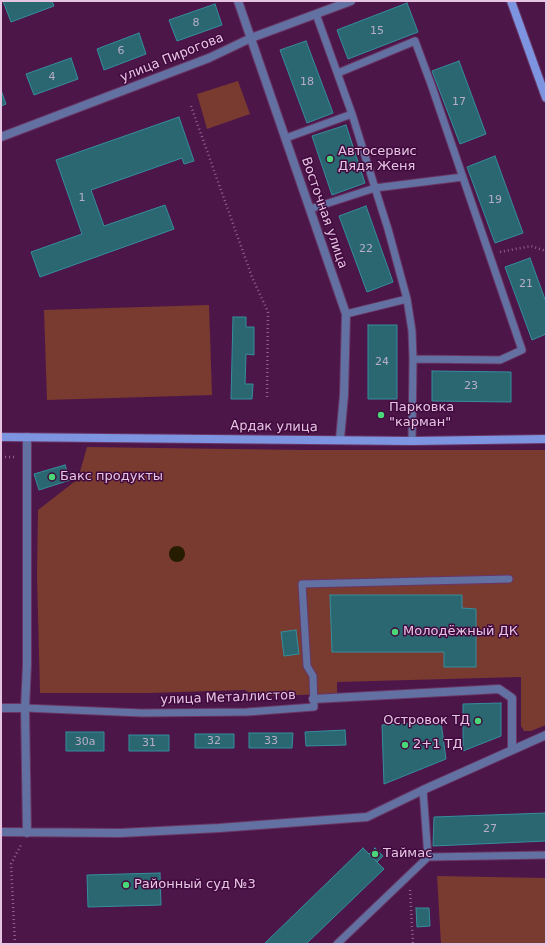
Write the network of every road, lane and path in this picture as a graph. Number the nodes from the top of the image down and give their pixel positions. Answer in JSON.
{"nodes":[{"id":1,"x":238,"y":1,"type":"edge"},
{"id":2,"x":351,"y":1,"type":"edge"},
{"id":3,"x":511,"y":1,"type":"edge"},
{"id":4,"x":316,"y":14,"type":"junction"},
{"id":5,"x":251,"y":38,"type":"junction"},
{"id":6,"x":338,"y":73,"type":"junction"},
{"id":7,"x":546,"y":98,"type":"edge"},
{"id":8,"x":191,"y":106,"type":"dead end"},
{"id":9,"x":352,"y":114,"type":"junction"},
{"id":10,"x":1,"y":137,"type":"edge"},
{"id":11,"x":286,"y":138,"type":"junction"},
{"id":12,"x":463,"y":177,"type":"junction"},
{"id":13,"x":375,"y":188,"type":"junction"},
{"id":14,"x":310,"y":208,"type":"junction"},
{"id":15,"x":546,"y":251,"type":"edge"},
{"id":16,"x":489,"y":255,"type":"junction"},
{"id":17,"x":407,"y":299,"type":"junction"},
{"id":18,"x":346,"y":314,"type":"junction"},
{"id":19,"x":413,"y":359,"type":"junction"},
{"id":20,"x":267,"y":397,"type":"dead end"},
{"id":21,"x":1,"y":437,"type":"edge"},
{"id":22,"x":27,"y":437,"type":"junction"},
{"id":23,"x":340,"y":439,"type":"junction"},
{"id":24,"x":546,"y":440,"type":"edge"},
{"id":25,"x":412,"y":441,"type":"junction"},
{"id":26,"x":1,"y":457,"type":"edge"},
{"id":27,"x":27,"y":457,"type":"junction"},
{"id":28,"x":509,"y":579,"type":"dead end"},
{"id":29,"x":313,"y":699,"type":"junction"},
{"id":30,"x":1,"y":708,"type":"edge"},
{"id":31,"x":25,"y":708,"type":"junction"},
{"id":32,"x":546,"y":735,"type":"edge"},
{"id":33,"x":512,"y":750,"type":"junction"},
{"id":34,"x":424,"y":790,"type":"junction"},
{"id":35,"x":1,"y":832,"type":"edge"},
{"id":36,"x":27,"y":832,"type":"junction"},
{"id":37,"x":546,"y":854,"type":"edge"},
{"id":38,"x":428,"y":857,"type":"junction"},
{"id":39,"x":409,"y":876,"type":"junction"},
{"id":40,"x":15,"y":944,"type":"edge"},
{"id":41,"x":337,"y":944,"type":"edge"},
{"id":42,"x":413,"y":944,"type":"edge"}],
"edges":[{"from":1,"to":5,"type":"street","name":"Восточная улица"},
{"from":2,"to":4,"type":"street","name":"улица Пирогова"},
{"from":3,"to":7,"type":"street"},
{"from":4,"to":5,"type":"street","name":"улица Пирогова"},
{"from":4,"to":6,"type":"lane"},
{"from":5,"to":10,"type":"street","name":"улица Пирогова"},
{"from":5,"to":11,"type":"street","name":"Восточная улица"},
{"from":6,"to":9,"type":"lane"},
{"from":6,"to":12,"type":"lane"},
{"from":8,"to":20,"type":"path"},
{"from":9,"to":11,"type":"lane"},
{"from":9,"to":13,"type":"lane"},
{"from":11,"to":14,"type":"street","name":"Восточная улица"},
{"from":12,"to":13,"type":"lane"},
{"from":12,"to":16,"type":"lane"},
{"from":13,"to":14,"type":"lane"},
{"from":13,"to":17,"type":"lane"},
{"from":14,"to":18,"type":"street","name":"Восточная улица"},
{"from":15,"to":16,"type":"path"},
{"from":16,"to":19,"type":"lane"},
{"from":17,"to":18,"type":"lane"},
{"from":17,"to":19,"type":"lane"},
{"from":18,"to":23,"type":"street","name":"Восточная улица"},
{"from":19,"to":25,"type":"lane"},
{"from":21,"to":22,"type":"street","name":"Ардак улица"},
{"from":22,"to":23,"type":"street","name":"Ардак улица"},
{"from":22,"to":27,"type":"street"},
{"from":23,"to":25,"type":"street","name":"Ардак улица"},
{"from":24,"to":25,"type":"street","name":"Ардак улица"},
{"from":26,"to":27,"type":"path"},
{"from":27,"to":31,"type":"street"},
{"from":28,"to":29,"type":"lane"},
{"from":29,"to":31,"type":"lane","name":"улица Металлистов"},
{"from":29,"to":33,"type":"street","name":"улица Металлистов"},
{"from":30,"to":31,"type":"street","name":"улица Металлистов"},
{"from":31,"to":36,"type":"street"},
{"from":32,"to":33,"type":"street"},
{"from":33,"to":34,"type":"street"},
{"from":34,"to":36,"type":"street"},
{"from":34,"to":38,"type":"lane"},
{"from":35,"to":36,"type":"street"},
{"from":36,"to":40,"type":"path"},
{"from":37,"to":38,"type":"lane"},
{"from":38,"to":39,"type":"lane"},
{"from":39,"to":41,"type":"lane"},
{"from":39,"to":42,"type":"path"}]}
